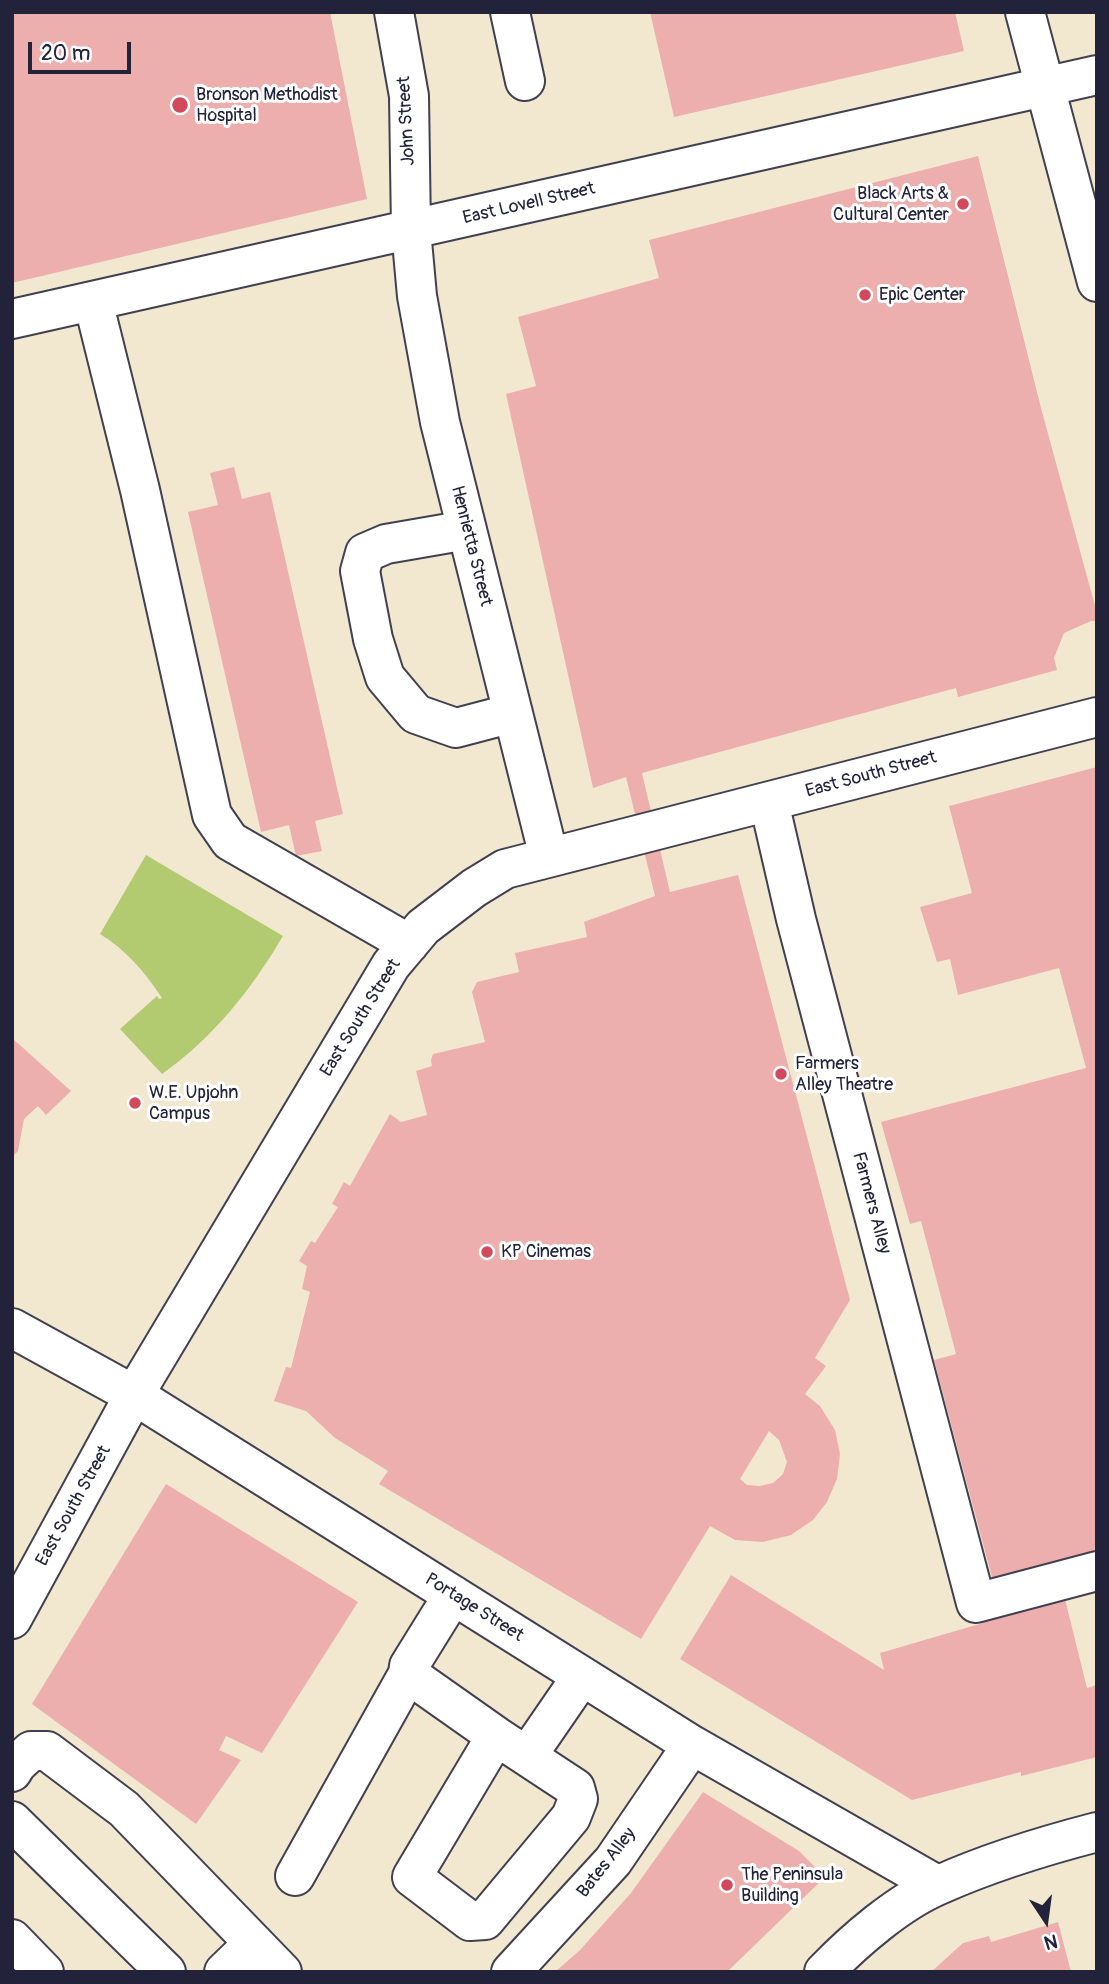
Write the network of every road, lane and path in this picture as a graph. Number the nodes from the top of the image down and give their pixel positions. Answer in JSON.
{"nodes":[{"id":1,"x":394,"y":12,"type":"edge"},
{"id":2,"x":510,"y":12,"type":"edge"},
{"id":3,"x":1024,"y":12,"type":"edge"},
{"id":4,"x":1097,"y":75,"type":"edge"},
{"id":5,"x":525,"y":81,"type":"dead end"},
{"id":6,"x":1044,"y":86,"type":"junction"},
{"id":7,"x":411,"y":230,"type":"junction"},
{"id":8,"x":1097,"y":282,"type":"edge"},
{"id":9,"x":93,"y":302,"type":"junction"},
{"id":10,"x":12,"y":319,"type":"edge"},
{"id":11,"x":467,"y":530,"type":"junction"},
{"id":12,"x":513,"y":713,"type":"junction"},
{"id":13,"x":1097,"y":717,"type":"edge"},
{"id":14,"x":769,"y":802,"type":"junction"},
{"id":15,"x":549,"y":858,"type":"junction"},
{"id":16,"x":409,"y":944,"type":"junction"},
{"id":17,"x":12,"y":1328,"type":"edge"},
{"id":18,"x":134,"y":1395,"type":"junction"},
{"id":19,"x":1097,"y":1572,"type":"edge"},
{"id":20,"x":453,"y":1595,"type":"junction"},
{"id":21,"x":12,"y":1619,"type":"edge"},
{"id":22,"x":408,"y":1674,"type":"junction"},
{"id":23,"x":582,"y":1676,"type":"junction"},
{"id":24,"x":496,"y":1736,"type":"junction"},
{"id":25,"x":692,"y":1745,"type":"junction"},
{"id":26,"x":527,"y":1756,"type":"junction"},
{"id":27,"x":12,"y":1772,"type":"edge"},
{"id":28,"x":12,"y":1822,"type":"edge"},
{"id":29,"x":1097,"y":1832,"type":"edge"},
{"id":30,"x":295,"y":1876,"type":"dead end"},
{"id":31,"x":937,"y":1885,"type":"junction"},
{"id":32,"x":12,"y":1939,"type":"edge"},
{"id":33,"x":254,"y":1943,"type":"junction"},
{"id":34,"x":44,"y":1972,"type":"edge"},
{"id":35,"x":166,"y":1972,"type":"edge"},
{"id":36,"x":224,"y":1972,"type":"edge"},
{"id":37,"x":282,"y":1972,"type":"edge"},
{"id":38,"x":510,"y":1972,"type":"edge"},
{"id":39,"x":824,"y":1972,"type":"edge"}],
"edges":[{"from":1,"to":7,"type":"street","name":"John Street"},
{"from":2,"to":5,"type":"street"},
{"from":3,"to":6,"type":"street"},
{"from":4,"to":6,"type":"street","name":"East Lovell Street"},
{"from":6,"to":7,"type":"street","name":"East Lovell Street"},
{"from":6,"to":8,"type":"street"},
{"from":7,"to":9,"type":"street","name":"East Lovell Street"},
{"from":7,"to":11,"type":"street","name":"Henrietta Street"},
{"from":9,"to":10,"type":"street","name":"East Lovell Street"},
{"from":9,"to":16,"type":"street"},
{"from":11,"to":12,"type":"street","name":"Henrietta Street"},
{"from":11,"to":12,"type":"street"},
{"from":12,"to":15,"type":"street","name":"Henrietta Street"},
{"from":13,"to":14,"type":"street","name":"East South Street"},
{"from":14,"to":15,"type":"street","name":"East South Street"},
{"from":14,"to":19,"type":"street","name":"Farmers Alley"},
{"from":15,"to":16,"type":"street","name":"East South Street"},
{"from":16,"to":18,"type":"street","name":"East South Street"},
{"from":17,"to":18,"type":"street","name":"Portage Street"},
{"from":18,"to":20,"type":"street","name":"Portage Street"},
{"from":18,"to":21,"type":"street","name":"East South Street"},
{"from":20,"to":22,"type":"street"},
{"from":20,"to":23,"type":"street","name":"Portage Street"},
{"from":22,"to":24,"type":"street"},
{"from":22,"to":30,"type":"street"},
{"from":23,"to":25,"type":"street","name":"Portage Street"},
{"from":23,"to":26,"type":"street"},
{"from":24,"to":26,"type":"street"},
{"from":24,"to":26,"type":"street"},
{"from":25,"to":31,"type":"street","name":"Portage Street"},
{"from":25,"to":38,"type":"street","name":"Bates Alley"},
{"from":27,"to":33,"type":"street"},
{"from":28,"to":35,"type":"street"},
{"from":29,"to":31,"type":"street"},
{"from":31,"to":39,"type":"street"},
{"from":32,"to":34,"type":"street"},
{"from":33,"to":36,"type":"street"},
{"from":33,"to":37,"type":"street"}]}
